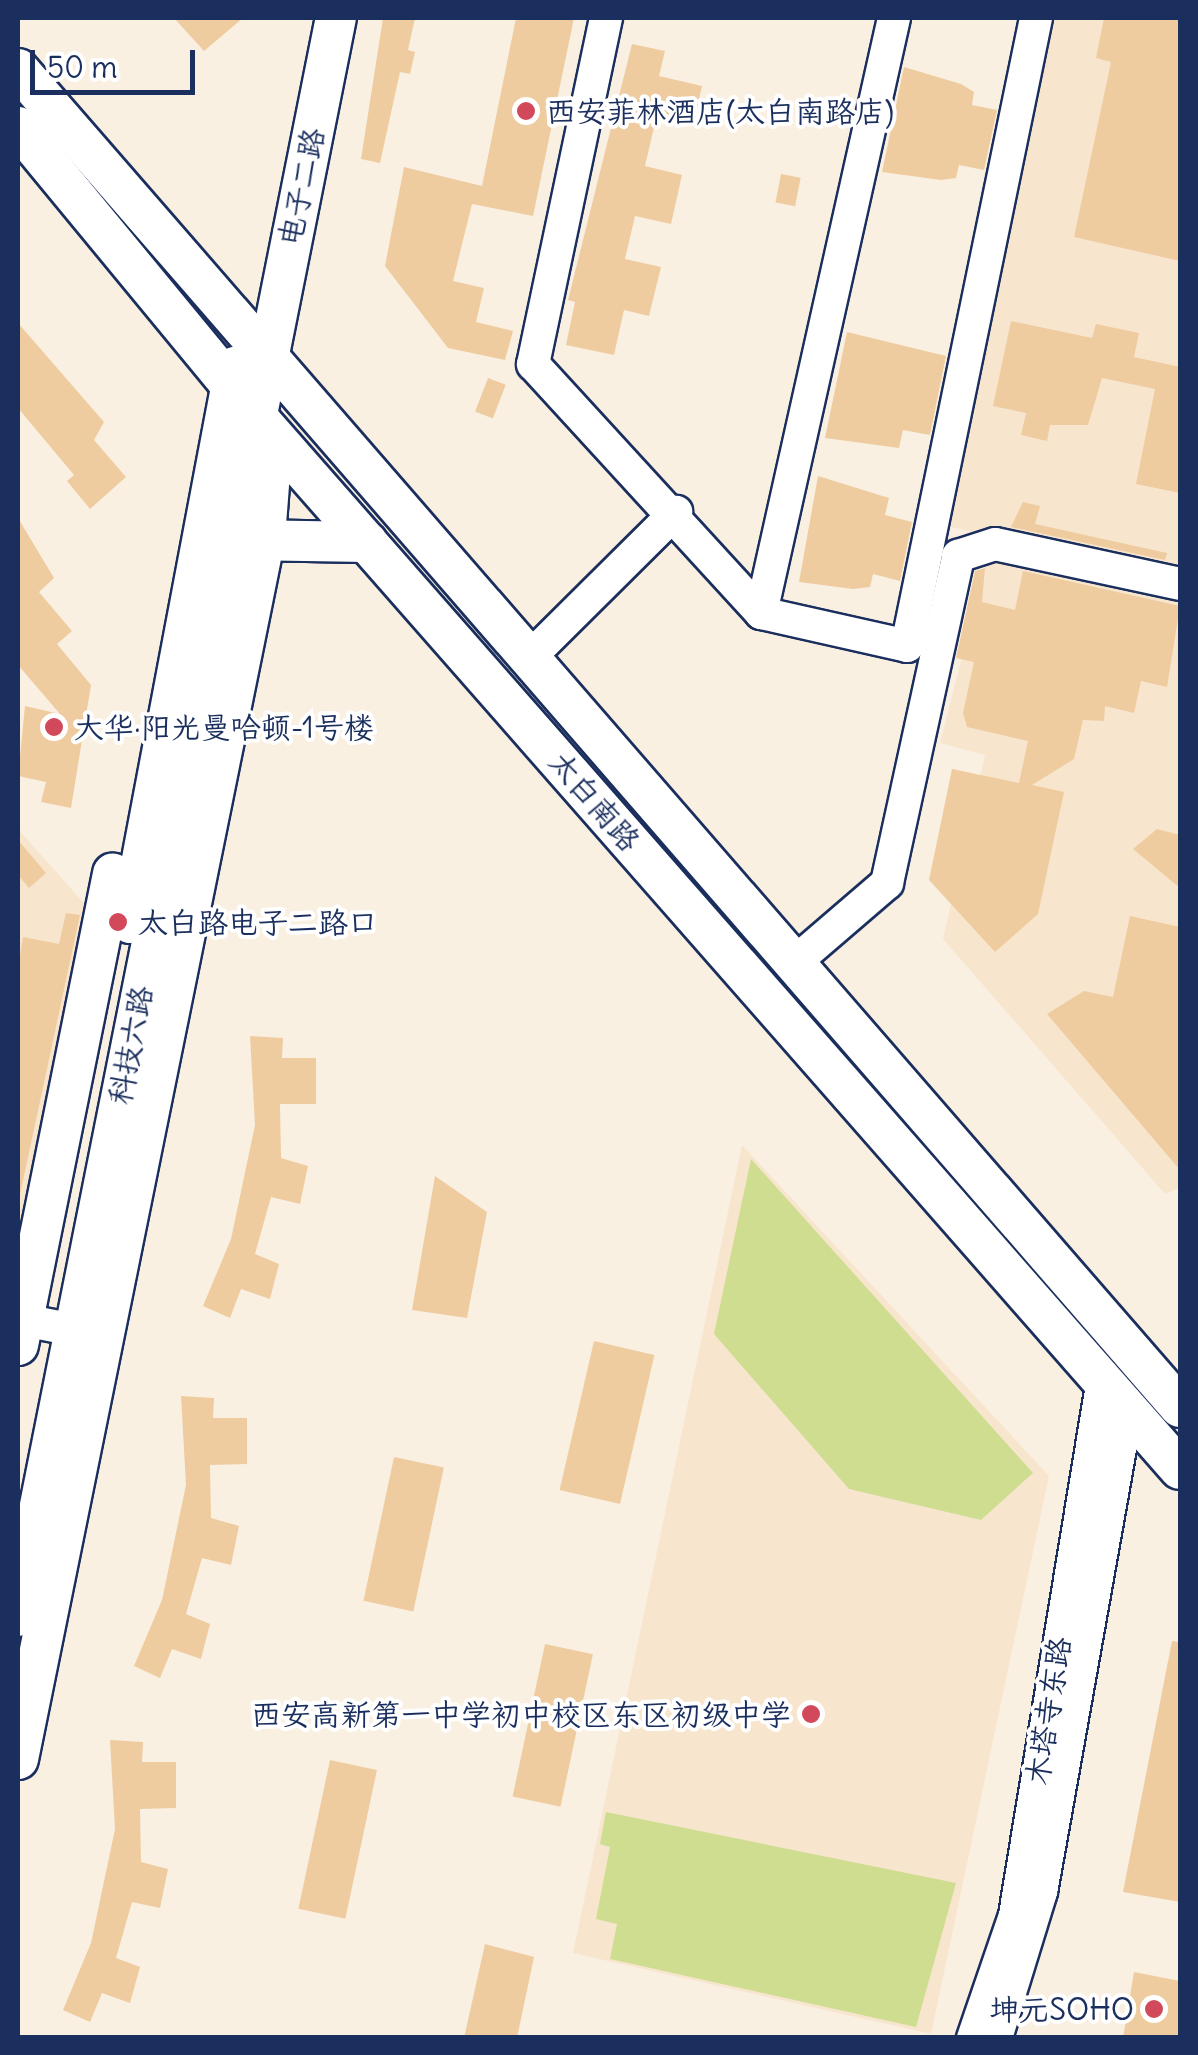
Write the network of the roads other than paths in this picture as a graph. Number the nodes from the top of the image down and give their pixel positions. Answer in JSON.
{"nodes":[{"id":1,"x":312,"y":18,"type":"edge"},
{"id":2,"x":336,"y":18,"type":"edge"},
{"id":3,"x":606,"y":18,"type":"edge"},
{"id":4,"x":894,"y":18,"type":"edge"},
{"id":5,"x":1036,"y":18,"type":"edge"},
{"id":6,"x":18,"y":68,"type":"edge"},
{"id":7,"x":18,"y":127,"type":"edge"},
{"id":8,"x":257,"y":345,"type":"junction"},
{"id":9,"x":223,"y":372,"type":"junction"},
{"id":10,"x":265,"y":427,"type":"junction"},
{"id":11,"x":676,"y":512,"type":"junction"},
{"id":12,"x":248,"y":539,"type":"junction"},
{"id":13,"x":367,"y":542,"type":"junction"},
{"id":14,"x":1180,"y":584,"type":"edge"},
{"id":15,"x":761,"y":613,"type":"junction"},
{"id":16,"x":528,"y":658,"type":"junction"},
{"id":17,"x":794,"y":963,"type":"junction"},
{"id":18,"x":37,"y":1328,"type":"edge"},
{"id":19,"x":1115,"y":1394,"type":"junction"},
{"id":20,"x":1180,"y":1407,"type":"edge"},
{"id":21,"x":1180,"y":1468,"type":"edge"},
{"id":22,"x":18,"y":1486,"type":"edge"},
{"id":23,"x":18,"y":1616,"type":"edge"},
{"id":24,"x":18,"y":1760,"type":"edge"},
{"id":25,"x":972,"y":2038,"type":"edge"},
{"id":26,"x":996,"y":2038,"type":"edge"}],
"edges":[{"from":1,"to":8,"type":"main road","name":"电子二路"},
{"from":2,"to":8,"type":"main road","name":"电子二路"},
{"from":3,"to":11,"type":"street"},
{"from":4,"to":15,"type":"street"},
{"from":5,"to":15,"type":"street"},
{"from":6,"to":8,"type":"main road","name":"太白南路"},
{"from":7,"to":9,"type":"main road","name":"太白南路"},
{"from":8,"to":9,"type":"main road","name":"科技六路"},
{"from":8,"to":10,"type":"main road","name":"科技六路"},
{"from":8,"to":16,"type":"main road","name":"太白南路"},
{"from":9,"to":10,"type":"main road","name":"太白南路"},
{"from":9,"to":18,"type":"main road","name":"科技六路"},
{"from":10,"to":12,"type":"main road","name":"科技六路"},
{"from":10,"to":13,"type":"main road","name":"太白南路"},
{"from":11,"to":15,"type":"street"},
{"from":11,"to":16,"type":"street"},
{"from":12,"to":13,"type":"main road"},
{"from":12,"to":18,"type":"main road","name":"科技六路"},
{"from":12,"to":24,"type":"main road"},
{"from":13,"to":19,"type":"main road","name":"太白南路"},
{"from":14,"to":17,"type":"street"},
{"from":16,"to":17,"type":"main road","name":"太白南路"},
{"from":17,"to":20,"type":"main road","name":"太白南路"},
{"from":18,"to":22,"type":"main road","name":"科技六路"},
{"from":18,"to":23,"type":"main road","name":"科技六路"},
{"from":19,"to":21,"type":"main road","name":"太白南路"},
{"from":19,"to":25,"type":"street","name":"木塔寺东路"},
{"from":19,"to":26,"type":"street","name":"木塔寺东路"}]}
